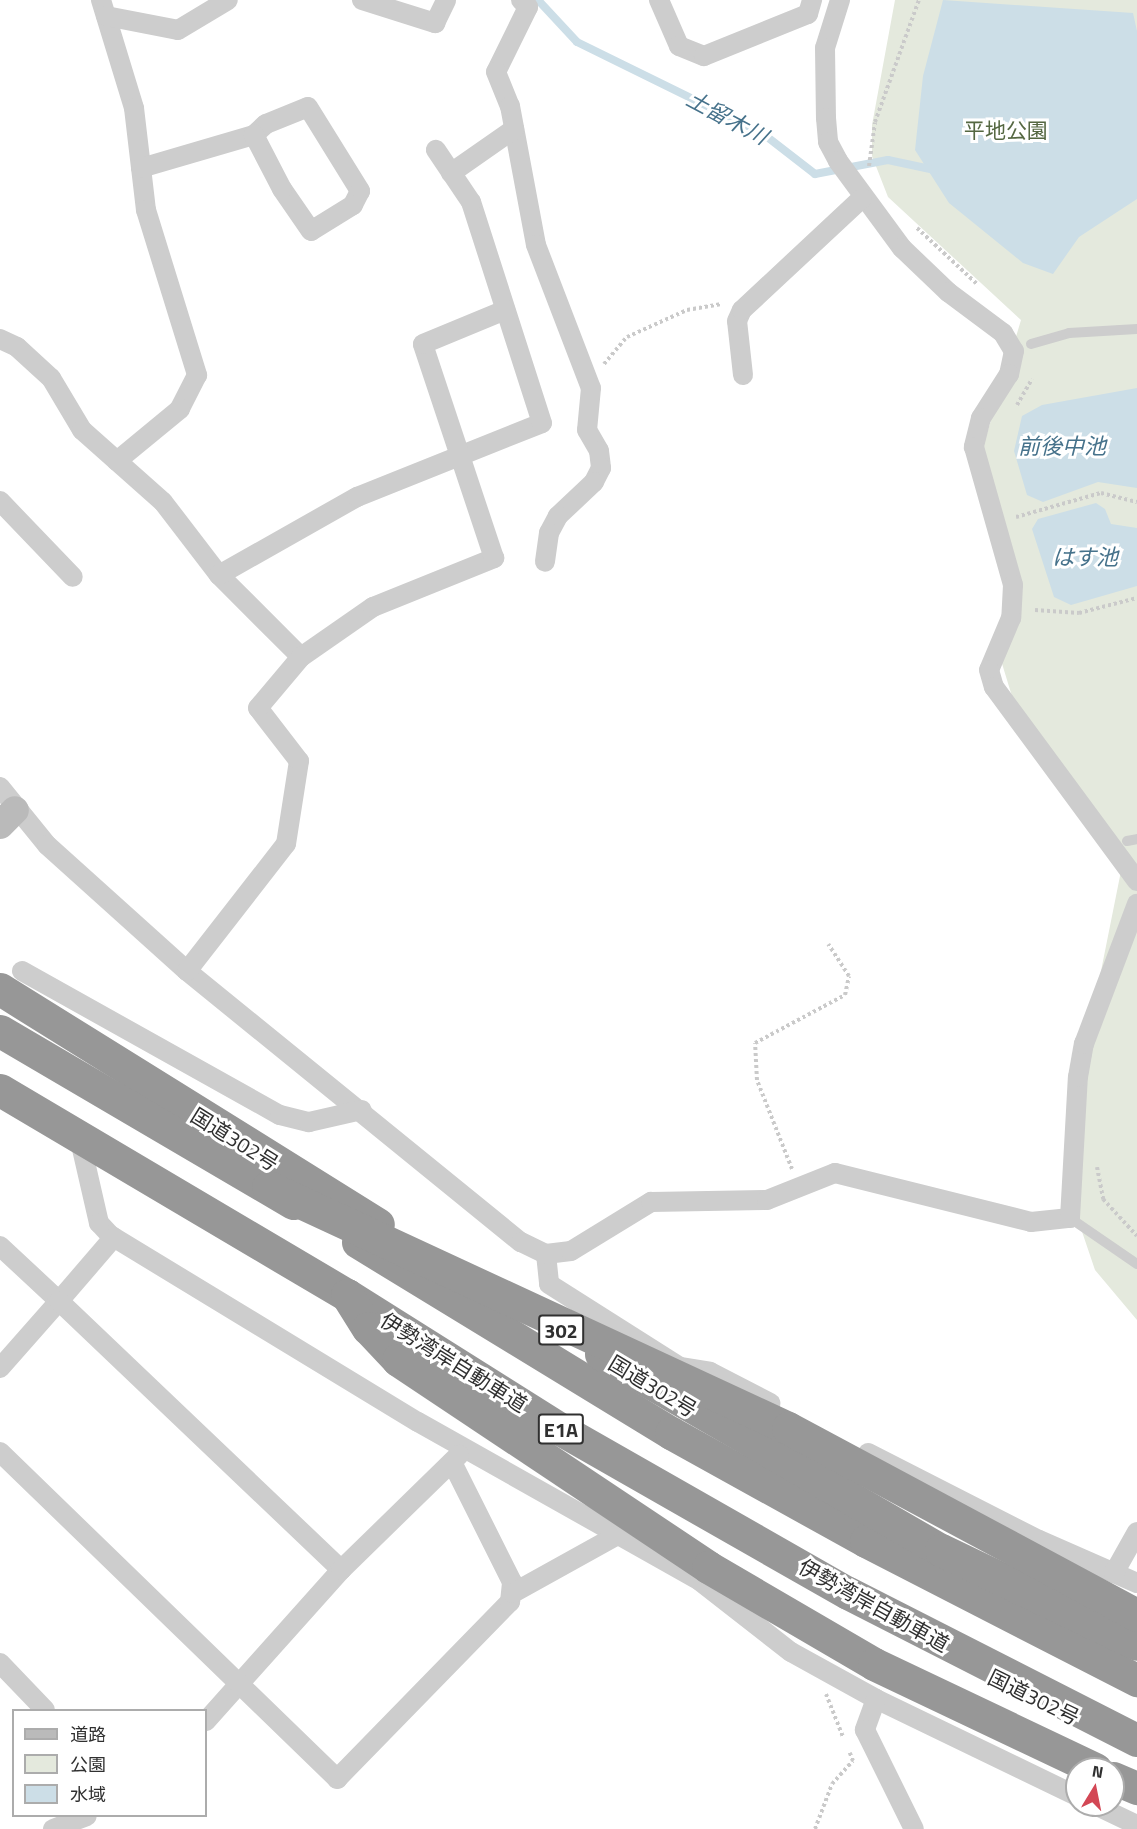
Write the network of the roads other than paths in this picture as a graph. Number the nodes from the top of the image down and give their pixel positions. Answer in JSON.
{"nodes":[{"id":1,"x":228,"y":0,"type":"edge"},
{"id":2,"x":362,"y":0,"type":"edge"},
{"id":3,"x":446,"y":0,"type":"edge"},
{"id":4,"x":521,"y":0,"type":"edge"},
{"id":5,"x":659,"y":0,"type":"edge"},
{"id":6,"x":812,"y":0,"type":"edge"},
{"id":7,"x":840,"y":0,"type":"edge"},
{"id":8,"x":103,"y":8,"type":"edge"},
{"id":9,"x":514,"y":129,"type":"junction"},
{"id":10,"x":254,"y":135,"type":"junction"},
{"id":11,"x":436,"y":150,"type":"dead end"},
{"id":12,"x":141,"y":168,"type":"junction"},
{"id":13,"x":452,"y":173,"type":"junction"},
{"id":14,"x":862,"y":198,"type":"junction"},
{"id":15,"x":505,"y":310,"type":"junction"},
{"id":16,"x":1137,"y":329,"type":"edge"},
{"id":17,"x":0,"y":339,"type":"edge"},
{"id":18,"x":1031,"y":344,"type":"dead end"},
{"id":19,"x":743,"y":375,"type":"dead end"},
{"id":20,"x":461,"y":457,"type":"junction"},
{"id":21,"x":117,"y":461,"type":"junction"},
{"id":22,"x":0,"y":501,"type":"edge"},
{"id":23,"x":544,"y":562,"type":"dead end"},
{"id":24,"x":219,"y":575,"type":"junction"},
{"id":25,"x":73,"y":577,"type":"dead end"},
{"id":26,"x":301,"y":657,"type":"junction"},
{"id":27,"x":5,"y":807,"type":"edge"},
{"id":28,"x":1137,"y":881,"type":"edge"},
{"id":29,"x":1137,"y":904,"type":"edge"},
{"id":30,"x":187,"y":971,"type":"junction"},
{"id":31,"x":11,"y":980,"type":"edge"},
{"id":32,"x":0,"y":1031,"type":"edge"},
{"id":33,"x":0,"y":1090,"type":"edge"},
{"id":34,"x":0,"y":1100,"type":"edge"},
{"id":35,"x":362,"y":1110,"type":"junction"},
{"id":36,"x":82,"y":1149,"type":"junction"},
{"id":37,"x":268,"y":1187,"type":"junction"},
{"id":38,"x":1070,"y":1218,"type":"junction"},
{"id":39,"x":114,"y":1238,"type":"junction"},
{"id":40,"x":0,"y":1246,"type":"edge"},
{"id":41,"x":546,"y":1254,"type":"junction"},
{"id":42,"x":1137,"y":1264,"type":"edge"},
{"id":43,"x":347,"y":1295,"type":"junction"},
{"id":44,"x":59,"y":1301,"type":"junction"},
{"id":45,"x":0,"y":1368,"type":"edge"},
{"id":46,"x":0,"y":1452,"type":"edge"},
{"id":47,"x":458,"y":1456,"type":"junction"},
{"id":48,"x":1137,"y":1532,"type":"edge"},
{"id":49,"x":616,"y":1536,"type":"junction"},
{"id":50,"x":341,"y":1570,"type":"junction"},
{"id":51,"x":1114,"y":1573,"type":"junction"},
{"id":52,"x":1137,"y":1583,"type":"edge"},
{"id":53,"x":513,"y":1593,"type":"junction"},
{"id":54,"x":1137,"y":1615,"type":"edge"},
{"id":55,"x":1137,"y":1644,"type":"edge"},
{"id":56,"x":0,"y":1663,"type":"edge"},
{"id":57,"x":1137,"y":1680,"type":"edge"},
{"id":58,"x":237,"y":1683,"type":"junction"},
{"id":59,"x":876,"y":1699,"type":"junction"},
{"id":60,"x":44,"y":1709,"type":"edge"},
{"id":61,"x":207,"y":1720,"type":"edge"},
{"id":62,"x":1137,"y":1740,"type":"edge"},
{"id":63,"x":1137,"y":1747,"type":"edge"},
{"id":64,"x":1070,"y":1757,"type":"edge"},
{"id":65,"x":1065,"y":1790,"type":"edge"},
{"id":66,"x":82,"y":1817,"type":"edge"},
{"id":67,"x":1120,"y":1817,"type":"edge"},
{"id":68,"x":1137,"y":1825,"type":"edge"},
{"id":69,"x":53,"y":1829,"type":"edge"},
{"id":70,"x":914,"y":1829,"type":"edge"}],
"edges":[{"from":1,"to":8,"type":"street"},
{"from":2,"to":3,"type":"street"},
{"from":4,"to":9,"type":"street"},
{"from":5,"to":6,"type":"street"},
{"from":7,"to":14,"type":"street"},
{"from":8,"to":12,"type":"street"},
{"from":9,"to":13,"type":"street"},
{"from":9,"to":23,"type":"street"},
{"from":10,"to":10,"type":"street"},
{"from":10,"to":12,"type":"street"},
{"from":11,"to":13,"type":"street"},
{"from":12,"to":21,"type":"street"},
{"from":13,"to":15,"type":"street"},
{"from":14,"to":19,"type":"street"},
{"from":14,"to":28,"type":"street"},
{"from":15,"to":20,"type":"street"},
{"from":15,"to":20,"type":"street"},
{"from":16,"to":18,"type":"lane"},
{"from":17,"to":21,"type":"street"},
{"from":20,"to":24,"type":"street"},
{"from":20,"to":26,"type":"street"},
{"from":21,"to":24,"type":"street"},
{"from":22,"to":25,"type":"street"},
{"from":24,"to":26,"type":"street"},
{"from":26,"to":30,"type":"street"},
{"from":27,"to":30,"type":"street"},
{"from":29,"to":38,"type":"street"},
{"from":30,"to":35,"type":"street"},
{"from":31,"to":35,"type":"street"},
{"from":31,"to":55,"type":"highway","name":"国道302号","number":"302"},
{"from":32,"to":37,"type":"highway","number":"E1A"},
{"from":33,"to":43,"type":"highway","name":"伊勢湾岸自動車道","number":"E1A"},
{"from":34,"to":36,"type":"highway","name":"国道302号"},
{"from":35,"to":41,"type":"street"},
{"from":36,"to":39,"type":"street"},
{"from":36,"to":63,"type":"highway","name":"国道302号"},
{"from":37,"to":54,"type":"highway","bridge":true},
{"from":37,"to":57,"type":"highway","number":"E1A","bridge":true},
{"from":38,"to":41,"type":"street"},
{"from":38,"to":42,"type":"lane"},
{"from":39,"to":44,"type":"street"},
{"from":39,"to":47,"type":"street"},
{"from":40,"to":44,"type":"street"},
{"from":41,"to":51,"type":"street"},
{"from":43,"to":62,"type":"highway","name":"伊勢湾岸自動車道","number":"E1A"},
{"from":43,"to":64,"type":"highway","bridge":true},
{"from":44,"to":45,"type":"street"},
{"from":44,"to":50,"type":"street"},
{"from":46,"to":58,"type":"street"},
{"from":47,"to":49,"type":"street"},
{"from":47,"to":50,"type":"street"},
{"from":47,"to":53,"type":"street"},
{"from":48,"to":51,"type":"street"},
{"from":49,"to":53,"type":"street"},
{"from":49,"to":59,"type":"street"},
{"from":50,"to":58,"type":"street"},
{"from":51,"to":52,"type":"street"},
{"from":53,"to":58,"type":"street"},
{"from":56,"to":60,"type":"street"},
{"from":58,"to":61,"type":"street"},
{"from":59,"to":65,"type":"street"},
{"from":59,"to":70,"type":"street"},
{"from":66,"to":69,"type":"street"},
{"from":67,"to":68,"type":"street"}]}
